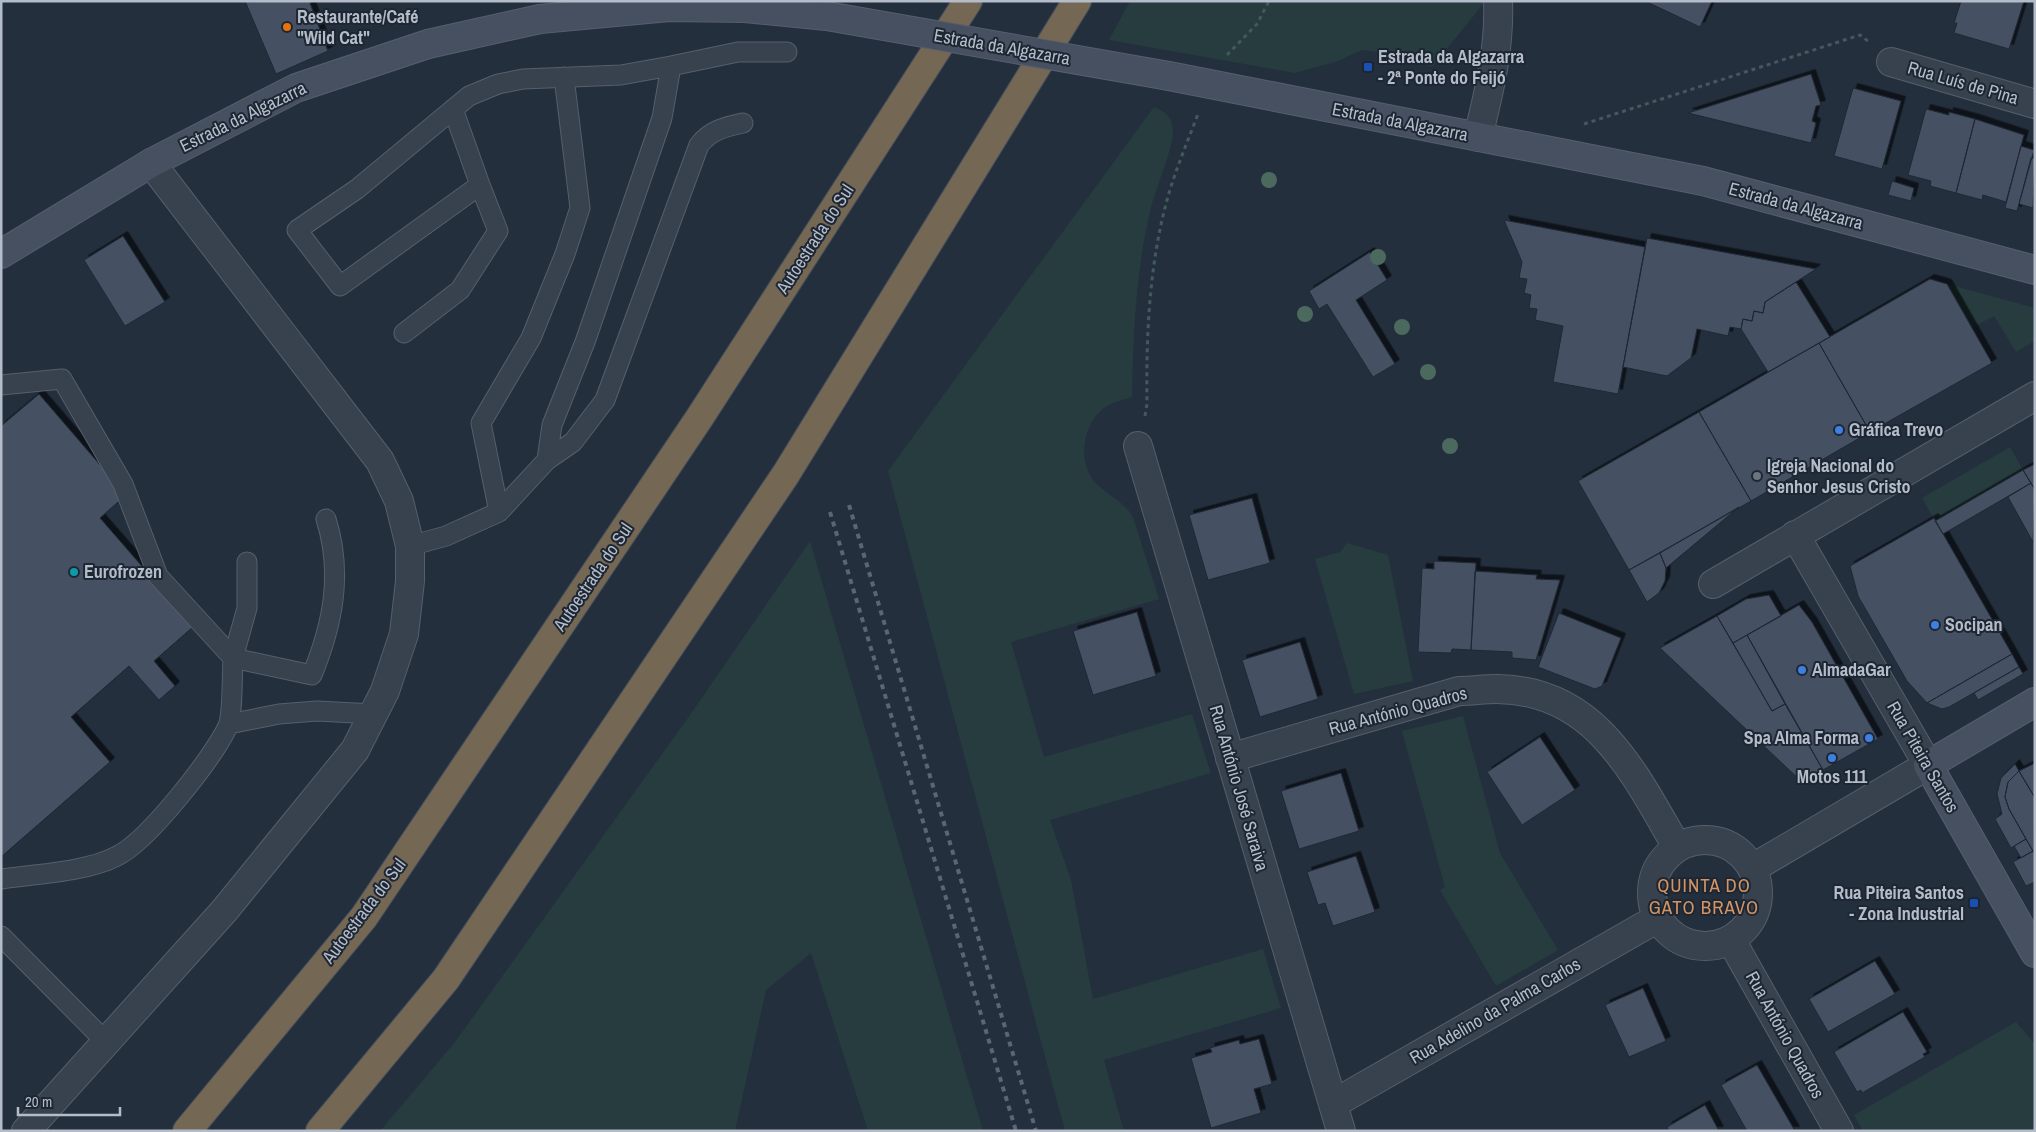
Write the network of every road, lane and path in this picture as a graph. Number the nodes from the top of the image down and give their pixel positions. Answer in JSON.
{"nodes":[{"id":1,"x":968,"y":1,"type":"edge"},
{"id":2,"x":1077,"y":1,"type":"edge"},
{"id":3,"x":1270,"y":1,"type":"edge"},
{"id":4,"x":1498,"y":1,"type":"edge"},
{"id":5,"x":1869,"y":43,"type":"dead end"},
{"id":6,"x":788,"y":52,"type":"dead end"},
{"id":7,"x":1226,"y":56,"type":"dead end"},
{"id":8,"x":1891,"y":62,"type":"dead end"},
{"id":9,"x":671,"y":66,"type":"junction"},
{"id":10,"x":564,"y":77,"type":"junction"},
{"id":11,"x":1210,"y":85,"type":"junction"},
{"id":12,"x":2035,"y":104,"type":"edge"},
{"id":13,"x":453,"y":109,"type":"junction"},
{"id":14,"x":743,"y":123,"type":"dead end"},
{"id":15,"x":1578,"y":126,"type":"dead end"},
{"id":16,"x":1478,"y":137,"type":"junction"},
{"id":17,"x":151,"y":163,"type":"junction"},
{"id":18,"x":480,"y":185,"type":"junction"},
{"id":19,"x":2,"y":251,"type":"edge"},
{"id":20,"x":2035,"y":270,"type":"edge"},
{"id":21,"x":404,"y":333,"type":"dead end"},
{"id":22,"x":1,"y":385,"type":"edge"},
{"id":23,"x":2035,"y":396,"type":"edge"},
{"id":24,"x":1138,"y":446,"type":"joint"},
{"id":25,"x":547,"y":460,"type":"junction"},
{"id":26,"x":499,"y":512,"type":"junction"},
{"id":27,"x":326,"y":519,"type":"dead end"},
{"id":28,"x":1795,"y":535,"type":"junction"},
{"id":29,"x":410,"y":546,"type":"junction"},
{"id":30,"x":247,"y":562,"type":"dead end"},
{"id":31,"x":1713,"y":584,"type":"dead end"},
{"id":32,"x":233,"y":658,"type":"junction"},
{"id":33,"x":2035,"y":702,"type":"edge"},
{"id":34,"x":374,"y":714,"type":"junction"},
{"id":35,"x":228,"y":724,"type":"junction"},
{"id":36,"x":1230,"y":758,"type":"junction"},
{"id":37,"x":1928,"y":765,"type":"junction"},
{"id":38,"x":1677,"y":847,"type":"junction"},
{"id":39,"x":1753,"y":868,"type":"junction"},
{"id":40,"x":1,"y":879,"type":"edge"},
{"id":41,"x":1658,"y":918,"type":"junction"},
{"id":42,"x":1,"y":936,"type":"edge"},
{"id":43,"x":1731,"y":940,"type":"junction"},
{"id":44,"x":2035,"y":953,"type":"edge"},
{"id":45,"x":106,"y":1042,"type":"junction"},
{"id":46,"x":1333,"y":1104,"type":"junction"},
{"id":47,"x":26,"y":1131,"type":"edge"},
{"id":48,"x":187,"y":1131,"type":"edge"},
{"id":49,"x":320,"y":1131,"type":"edge"},
{"id":50,"x":1341,"y":1131,"type":"edge"},
{"id":51,"x":1839,"y":1131,"type":"edge"}],
"edges":[{"from":1,"to":48,"type":"highway","name":"Autoestrada do Sul"},
{"from":2,"to":49,"type":"highway"},
{"from":3,"to":7,"type":"path"},
{"from":4,"to":16,"type":"street"},
{"from":5,"to":15,"type":"path"},
{"from":6,"to":9,"type":"lane"},
{"from":8,"to":12,"type":"street","name":"Rua Luís de Pina"},
{"from":9,"to":10,"type":"lane"},
{"from":9,"to":25,"type":"lane"},
{"from":10,"to":13,"type":"lane"},
{"from":10,"to":26,"type":"lane"},
{"from":11,"to":16,"type":"main road","name":"Estrada da Algazarra"},
{"from":11,"to":17,"type":"main road","name":"Estrada da Algazarra","bridge":true},
{"from":11,"to":24,"type":"path"},
{"from":13,"to":18,"type":"lane"},
{"from":13,"to":18,"type":"lane"},
{"from":14,"to":25,"type":"lane"},
{"from":16,"to":20,"type":"main road","name":"Estrada da Algazarra"},
{"from":17,"to":19,"type":"main road","name":"Estrada da Algazarra"},
{"from":17,"to":29,"type":"street"},
{"from":18,"to":21,"type":"lane"},
{"from":22,"to":32,"type":"lane"},
{"from":23,"to":28,"type":"street"},
{"from":24,"to":36,"type":"street","name":"Rua António José Saraiva"},
{"from":25,"to":26,"type":"lane"},
{"from":26,"to":29,"type":"lane"},
{"from":27,"to":32,"type":"lane"},
{"from":28,"to":31,"type":"street"},
{"from":28,"to":37,"type":"street","name":"Rua Piteira Santos"},
{"from":29,"to":34,"type":"street"},
{"from":30,"to":32,"type":"lane"},
{"from":32,"to":35,"type":"lane"},
{"from":33,"to":37,"type":"main road"},
{"from":34,"to":35,"type":"lane"},
{"from":34,"to":45,"type":"street"},
{"from":35,"to":40,"type":"lane"},
{"from":36,"to":38,"type":"street","name":"Rua António Quadros"},
{"from":36,"to":46,"type":"street","name":"Rua António José Saraiva"},
{"from":37,"to":39,"type":"street"},
{"from":37,"to":44,"type":"main road","name":"Rua Piteira Santos"},
{"from":38,"to":39,"type":"street"},
{"from":38,"to":41,"type":"street"},
{"from":39,"to":43,"type":"street"},
{"from":41,"to":43,"type":"street"},
{"from":41,"to":46,"type":"street","name":"Rua Adelino da Palma Carlos"},
{"from":42,"to":45,"type":"lane"},
{"from":43,"to":51,"type":"street","name":"Rua António Quadros"},
{"from":45,"to":47,"type":"street"},
{"from":46,"to":50,"type":"street","name":"Rua António José Saraiva"}]}
